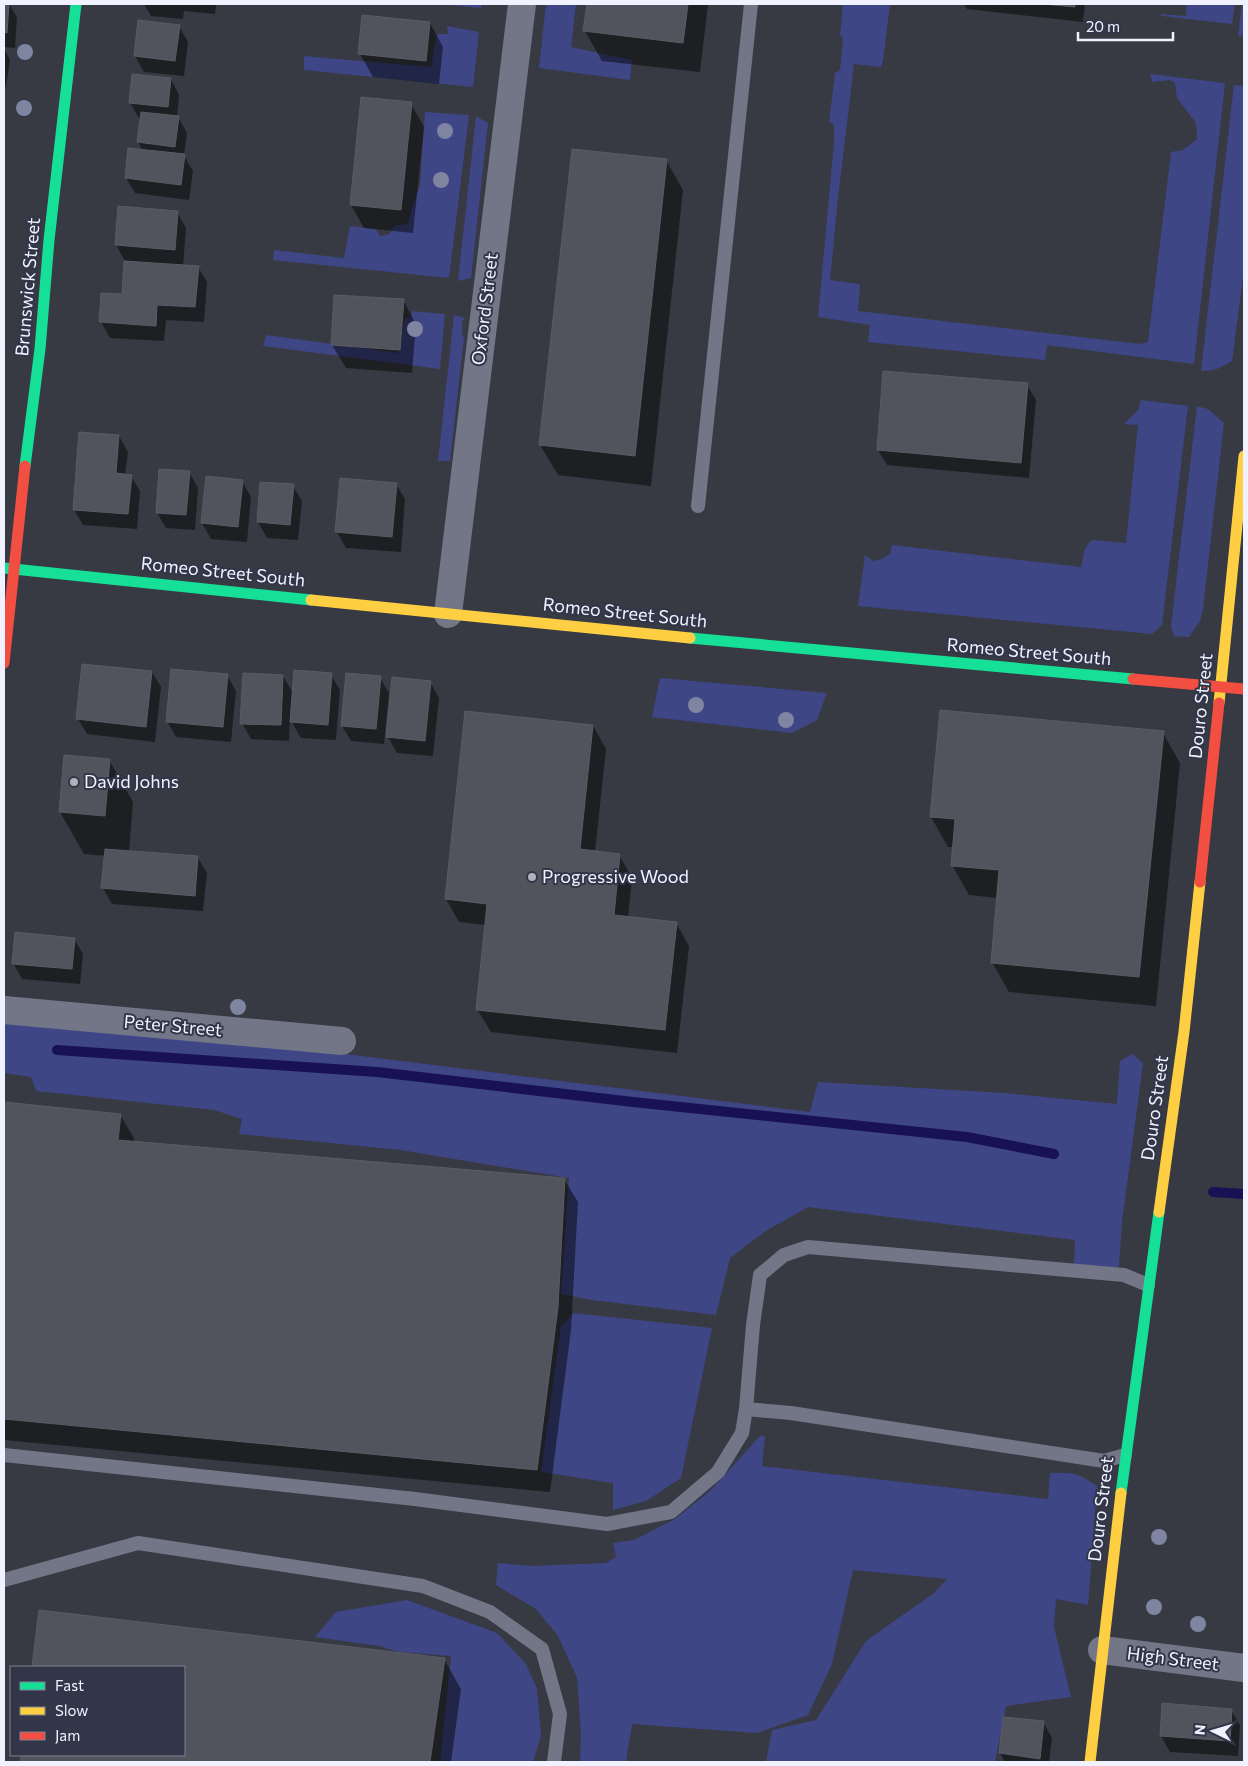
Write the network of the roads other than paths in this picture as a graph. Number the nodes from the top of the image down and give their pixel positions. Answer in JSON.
{"nodes":[{"id":1,"x":76,"y":4,"type":"edge"},
{"id":2,"x":522,"y":4,"type":"edge"},
{"id":3,"x":751,"y":4,"type":"edge"},
{"id":4,"x":1244,"y":456,"type":"edge"},
{"id":5,"x":1242,"y":501,"type":"edge"},
{"id":6,"x":698,"y":506,"type":"dead end"},
{"id":7,"x":9,"y":568,"type":"edge"},
{"id":8,"x":448,"y":614,"type":"junction"},
{"id":9,"x":4,"y":663,"type":"edge"},
{"id":10,"x":1221,"y":686,"type":"junction"},
{"id":11,"x":1244,"y":689,"type":"edge"},
{"id":12,"x":4,"y":1010,"type":"edge"},
{"id":13,"x":342,"y":1041,"type":"dead end"},
{"id":14,"x":1148,"y":1285,"type":"junction"},
{"id":15,"x":746,"y":1409,"type":"junction"},
{"id":16,"x":4,"y":1455,"type":"edge"},
{"id":17,"x":1125,"y":1455,"type":"junction"},
{"id":18,"x":4,"y":1580,"type":"edge"},
{"id":19,"x":1102,"y":1650,"type":"junction"},
{"id":20,"x":1244,"y":1668,"type":"edge"},
{"id":21,"x":554,"y":1762,"type":"edge"},
{"id":22,"x":1090,"y":1762,"type":"edge"}],
"edges":[{"from":1,"to":7,"type":"street","name":"Brunswick Street"},
{"from":2,"to":8,"type":"street","name":"Oxford Street"},
{"from":3,"to":6,"type":"lane"},
{"from":4,"to":5,"type":"street","name":"Douro Street"},
{"from":5,"to":10,"type":"street","name":"Douro Street"},
{"from":7,"to":8,"type":"street","name":"Romeo Street South"},
{"from":7,"to":9,"type":"street","name":"Brunswick Street"},
{"from":8,"to":10,"type":"street","name":"Romeo Street South"},
{"from":10,"to":11,"type":"street","name":"Romeo Street South"},
{"from":10,"to":14,"type":"street","name":"Douro Street"},
{"from":12,"to":13,"type":"street","name":"Peter Street"},
{"from":14,"to":15,"type":"lane"},
{"from":14,"to":17,"type":"street","name":"Douro Street"},
{"from":15,"to":16,"type":"lane"},
{"from":15,"to":17,"type":"lane"},
{"from":17,"to":19,"type":"street","name":"Douro Street"},
{"from":18,"to":21,"type":"lane"},
{"from":19,"to":20,"type":"street","name":"High Street"},
{"from":19,"to":22,"type":"street","name":"Douro Street"}]}
